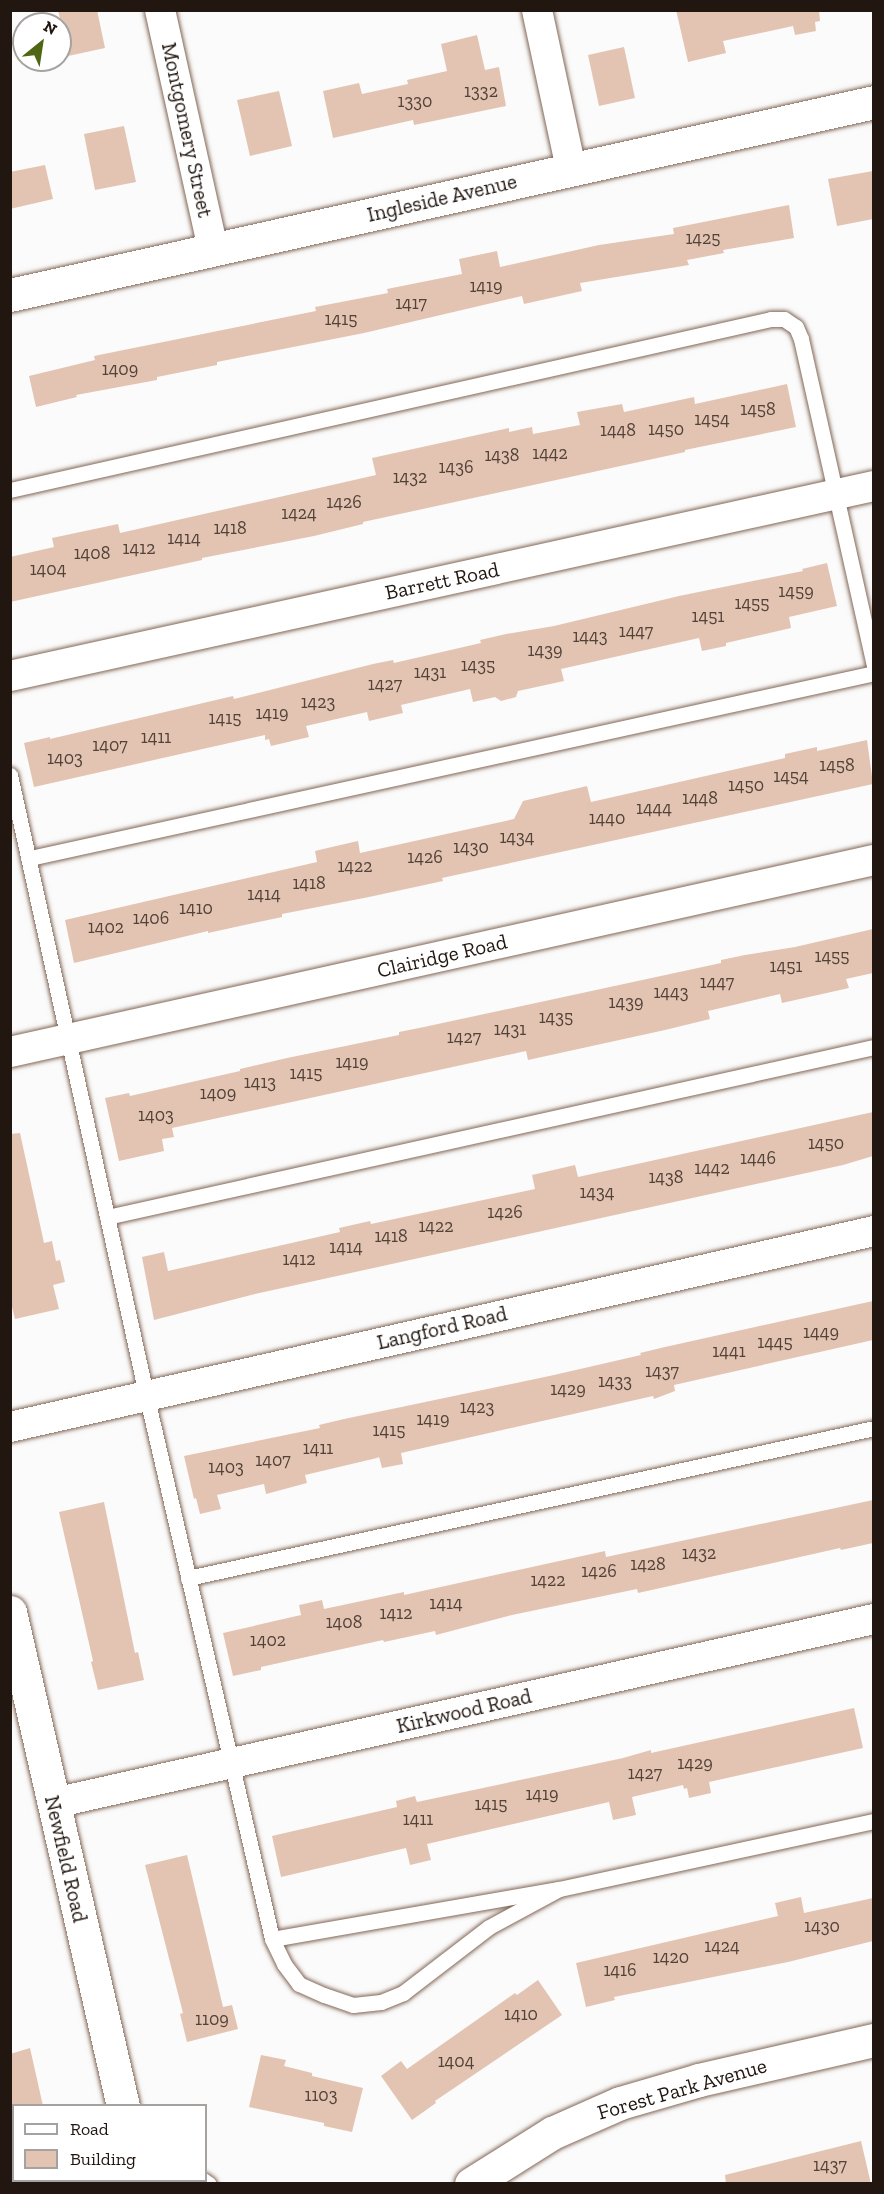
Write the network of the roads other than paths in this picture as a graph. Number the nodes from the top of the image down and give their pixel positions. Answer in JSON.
{"nodes":[{"id":1,"x":160,"y":10,"type":"edge"},
{"id":2,"x":537,"y":10,"type":"edge"},
{"id":3,"x":873,"y":102,"type":"edge"},
{"id":4,"x":571,"y":169,"type":"junction"},
{"id":5,"x":213,"y":249,"type":"junction"},
{"id":6,"x":10,"y":295,"type":"edge"},
{"id":7,"x":873,"y":486,"type":"edge"},
{"id":8,"x":10,"y":490,"type":"edge"},
{"id":9,"x":835,"y":495,"type":"junction"},
{"id":10,"x":873,"y":666,"type":"edge"},
{"id":11,"x":873,"y":673,"type":"edge"},
{"id":12,"x":10,"y":676,"type":"edge"},
{"id":13,"x":10,"y":775,"type":"edge"},
{"id":14,"x":30,"y":858,"type":"junction"},
{"id":15,"x":873,"y":860,"type":"edge"},
{"id":16,"x":68,"y":1039,"type":"junction"},
{"id":17,"x":873,"y":1047,"type":"edge"},
{"id":18,"x":10,"y":1052,"type":"edge"},
{"id":19,"x":107,"y":1217,"type":"junction"},
{"id":20,"x":873,"y":1231,"type":"edge"},
{"id":21,"x":146,"y":1394,"type":"junction"},
{"id":22,"x":10,"y":1427,"type":"edge"},
{"id":23,"x":873,"y":1428,"type":"edge"},
{"id":24,"x":188,"y":1578,"type":"junction"},
{"id":25,"x":10,"y":1612,"type":"edge"},
{"id":26,"x":873,"y":1618,"type":"edge"},
{"id":27,"x":231,"y":1763,"type":"junction"},
{"id":28,"x":54,"y":1803,"type":"junction"},
{"id":29,"x":873,"y":1821,"type":"edge"},
{"id":30,"x":559,"y":1888,"type":"junction"},
{"id":31,"x":272,"y":1939,"type":"junction"},
{"id":32,"x":873,"y":2040,"type":"edge"},
{"id":33,"x":123,"y":2104,"type":"edge"},
{"id":34,"x":471,"y":2184,"type":"edge"}],
"edges":[{"from":1,"to":5,"type":"street","name":"Montgomery Street"},
{"from":2,"to":4,"type":"street"},
{"from":3,"to":4,"type":"street","name":"Ingleside Avenue"},
{"from":4,"to":5,"type":"street","name":"Ingleside Avenue"},
{"from":5,"to":6,"type":"street","name":"Ingleside Avenue"},
{"from":7,"to":9,"type":"street","name":"Barrett Road"},
{"from":8,"to":9,"type":"lane"},
{"from":9,"to":10,"type":"lane"},
{"from":9,"to":12,"type":"street","name":"Barrett Road"},
{"from":11,"to":14,"type":"lane"},
{"from":13,"to":14,"type":"lane"},
{"from":14,"to":16,"type":"lane"},
{"from":15,"to":16,"type":"street","name":"Clairidge Road"},
{"from":16,"to":18,"type":"street","name":"Clairidge Road"},
{"from":16,"to":19,"type":"lane"},
{"from":17,"to":19,"type":"lane"},
{"from":19,"to":21,"type":"lane"},
{"from":20,"to":21,"type":"street","name":"Langford Road"},
{"from":21,"to":22,"type":"street","name":"Langford Road"},
{"from":21,"to":24,"type":"lane"},
{"from":23,"to":24,"type":"lane"},
{"from":24,"to":27,"type":"lane"},
{"from":25,"to":28,"type":"street","name":"Newfield Road"},
{"from":26,"to":27,"type":"street","name":"Kirkwood Road"},
{"from":27,"to":28,"type":"street","name":"Kirkwood Road"},
{"from":27,"to":31,"type":"lane"},
{"from":28,"to":33,"type":"street","name":"Newfield Road"},
{"from":29,"to":30,"type":"lane"},
{"from":30,"to":31,"type":"lane"},
{"from":30,"to":31,"type":"lane"},
{"from":32,"to":34,"type":"street","name":"Forest Park Avenue"}]}
